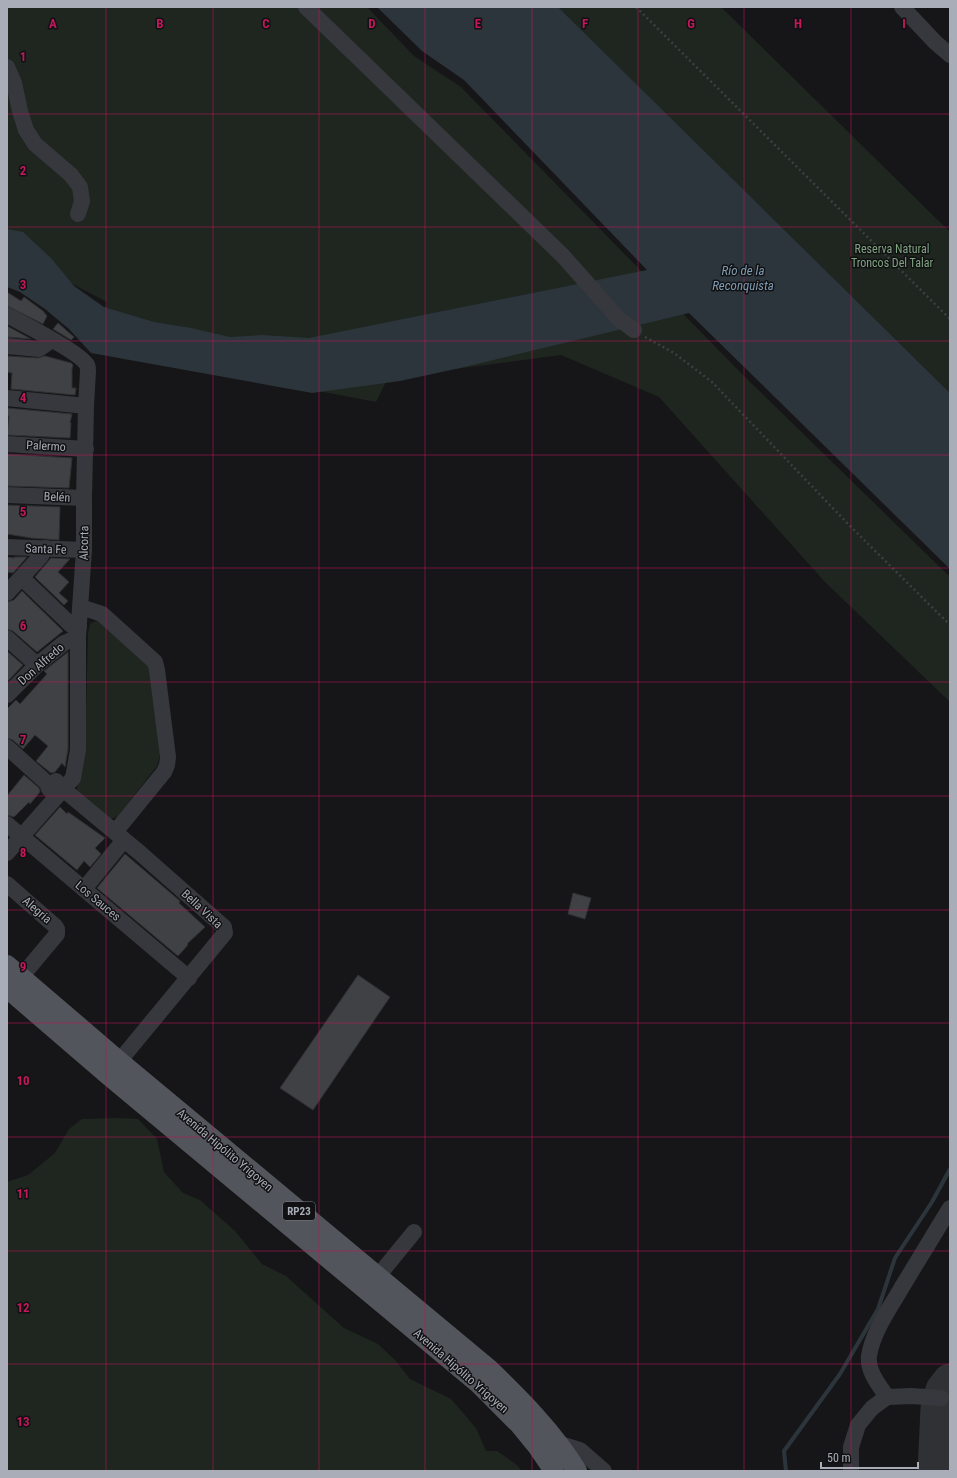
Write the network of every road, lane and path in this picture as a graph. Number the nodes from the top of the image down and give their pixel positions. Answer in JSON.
{"nodes":[{"id":1,"x":306,"y":7,"type":"edge"},
{"id":2,"x":636,"y":7,"type":"edge"},
{"id":3,"x":902,"y":7,"type":"edge"},
{"id":4,"x":950,"y":55,"type":"edge"},
{"id":5,"x":7,"y":67,"type":"edge"},
{"id":6,"x":78,"y":214,"type":"dead end"},
{"id":7,"x":7,"y":315,"type":"edge"},
{"id":8,"x":950,"y":318,"type":"edge"},
{"id":9,"x":634,"y":330,"type":"joint"},
{"id":10,"x":52,"y":340,"type":"junction"},
{"id":11,"x":7,"y":346,"type":"edge"},
{"id":12,"x":7,"y":398,"type":"edge"},
{"id":13,"x":86,"y":406,"type":"junction"},
{"id":14,"x":7,"y":444,"type":"edge"},
{"id":15,"x":86,"y":449,"type":"junction"},
{"id":16,"x":7,"y":495,"type":"edge"},
{"id":17,"x":84,"y":498,"type":"junction"},
{"id":18,"x":7,"y":547,"type":"edge"},
{"id":19,"x":45,"y":548,"type":"junction"},
{"id":20,"x":84,"y":550,"type":"junction"},
{"id":21,"x":22,"y":578,"type":"junction"},
{"id":22,"x":7,"y":593,"type":"edge"},
{"id":23,"x":81,"y":607,"type":"junction"},
{"id":24,"x":950,"y":625,"type":"edge"},
{"id":25,"x":79,"y":631,"type":"junction"},
{"id":26,"x":7,"y":638,"type":"edge"},
{"id":27,"x":37,"y":665,"type":"junction"},
{"id":28,"x":9,"y":690,"type":"edge"},
{"id":29,"x":7,"y":747,"type":"edge"},
{"id":30,"x":56,"y":787,"type":"junction"},
{"id":31,"x":13,"y":833,"type":"edge"},
{"id":32,"x":120,"y":836,"type":"junction"},
{"id":33,"x":7,"y":853,"type":"edge"},
{"id":34,"x":7,"y":884,"type":"edge"},
{"id":35,"x":84,"y":889,"type":"junction"},
{"id":36,"x":12,"y":977,"type":"edge"},
{"id":37,"x":189,"y":978,"type":"junction"},
{"id":38,"x":113,"y":1068,"type":"junction"},
{"id":39,"x":950,"y":1208,"type":"edge"},
{"id":40,"x":414,"y":1232,"type":"dead end"},
{"id":41,"x":373,"y":1284,"type":"junction"},
{"id":42,"x":887,"y":1397,"type":"junction"},
{"id":43,"x":941,"y":1398,"type":"dead end"},
{"id":44,"x":558,"y":1443,"type":"junction"},
{"id":45,"x":554,"y":1471,"type":"edge"},
{"id":46,"x":577,"y":1471,"type":"edge"},
{"id":47,"x":604,"y":1471,"type":"edge"},
{"id":48,"x":851,"y":1471,"type":"edge"}],
"edges":[{"from":1,"to":9,"type":"street"},
{"from":2,"to":8,"type":"path"},
{"from":3,"to":4,"type":"street"},
{"from":5,"to":6,"type":"street"},
{"from":7,"to":10,"type":"street"},
{"from":9,"to":24,"type":"path"},
{"from":10,"to":11,"type":"street"},
{"from":10,"to":13,"type":"street","name":"Alcorta"},
{"from":12,"to":13,"type":"street"},
{"from":13,"to":15,"type":"street","name":"Alcorta"},
{"from":14,"to":15,"type":"street","name":"Palermo"},
{"from":15,"to":17,"type":"street","name":"Alcorta"},
{"from":16,"to":17,"type":"street","name":"Belén"},
{"from":17,"to":20,"type":"street","name":"Alcorta"},
{"from":18,"to":19,"type":"street","name":"Santa Fe"},
{"from":19,"to":20,"type":"street","name":"Santa Fe"},
{"from":19,"to":21,"type":"street"},
{"from":20,"to":23,"type":"street","name":"Alcorta"},
{"from":21,"to":22,"type":"street"},
{"from":21,"to":25,"type":"street"},
{"from":23,"to":25,"type":"street","name":"Alcorta"},
{"from":23,"to":32,"type":"street"},
{"from":25,"to":27,"type":"street","name":"Don Alfredo"},
{"from":25,"to":30,"type":"street","name":"Alcorta"},
{"from":26,"to":27,"type":"street"},
{"from":27,"to":28,"type":"street","name":"Don Alfredo"},
{"from":29,"to":30,"type":"street","name":"Bella Vista"},
{"from":30,"to":31,"type":"street","name":"Alcorta"},
{"from":30,"to":32,"type":"street","name":"Bella Vista"},
{"from":31,"to":33,"type":"street","name":"Alcorta"},
{"from":31,"to":35,"type":"street","name":"Los Sauces"},
{"from":32,"to":35,"type":"street"},
{"from":32,"to":37,"type":"street","name":"Bella Vista"},
{"from":34,"to":36,"type":"street","name":"Alegria"},
{"from":35,"to":37,"type":"street","name":"Los Sauces"},
{"from":36,"to":38,"type":"main road","name":"Avenida Hipólito Yrigoyen","number":"RP23"},
{"from":37,"to":38,"type":"street","name":"Bella Vista"},
{"from":38,"to":41,"type":"main road","name":"Avenida Hipólito Yrigoyen","number":"RP23"},
{"from":39,"to":42,"type":"street"},
{"from":40,"to":41,"type":"street"},
{"from":41,"to":44,"type":"main road","name":"Avenida Hipólito Yrigoyen","number":"RP23"},
{"from":41,"to":45,"type":"main road","name":"Avenida Hipólito Yrigoyen","number":"RP23"},
{"from":42,"to":43,"type":"street"},
{"from":42,"to":48,"type":"street"},
{"from":44,"to":46,"type":"main road","name":"Avenida Hipólito Yrigoyen","number":"RP23"},
{"from":44,"to":47,"type":"street"}]}
